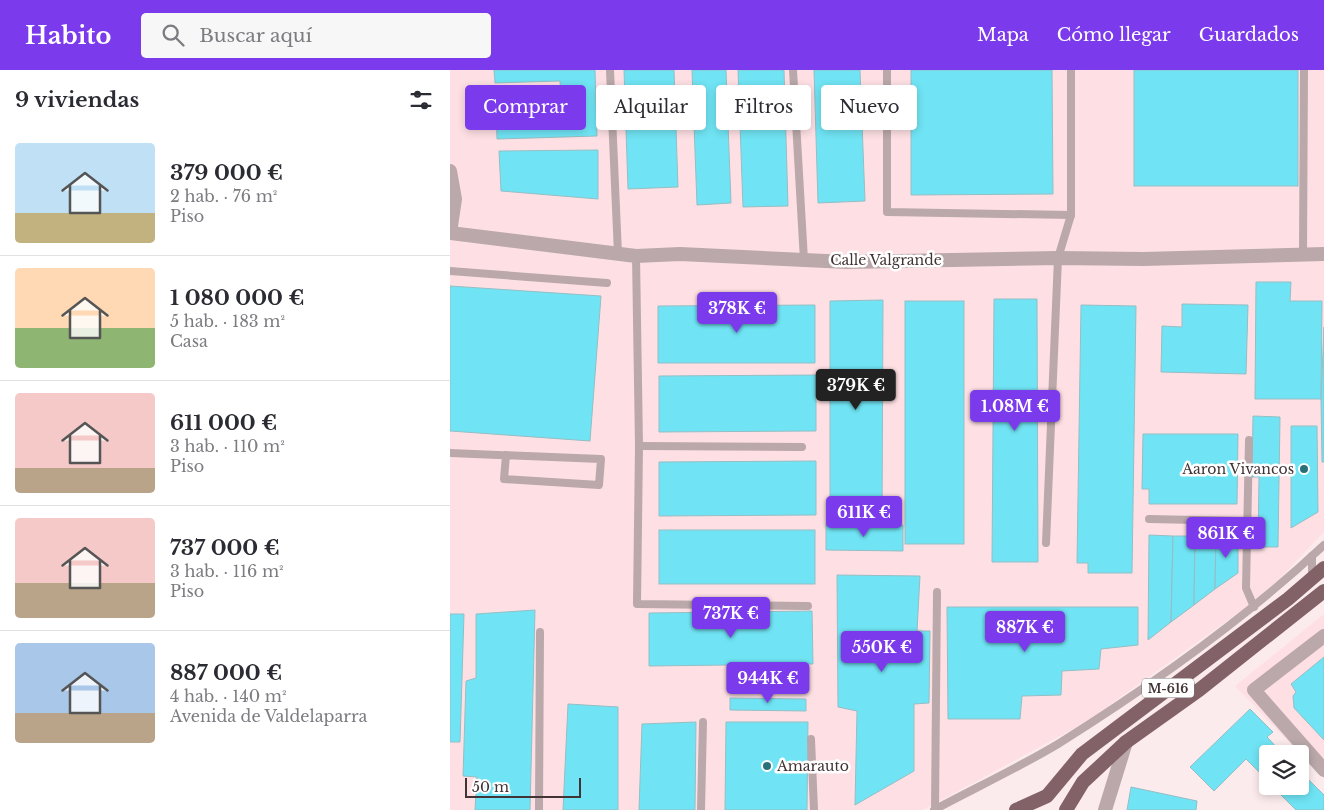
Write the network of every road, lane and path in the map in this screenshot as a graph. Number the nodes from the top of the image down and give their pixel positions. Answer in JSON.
{"nodes":[{"id":1,"x":610,"y":70,"type":"edge"},
{"id":2,"x":792,"y":70,"type":"edge"},
{"id":3,"x":887,"y":70,"type":"edge"},
{"id":4,"x":1071,"y":70,"type":"edge"},
{"id":5,"x":1304,"y":70,"type":"edge"},
{"id":6,"x":450,"y":171,"type":"edge"},
{"id":7,"x":1071,"y":215,"type":"junction"},
{"id":8,"x":450,"y":233,"type":"edge"},
{"id":9,"x":618,"y":254,"type":"junction"},
{"id":10,"x":1303,"y":254,"type":"junction"},
{"id":11,"x":1324,"y":254,"type":"edge"},
{"id":12,"x":636,"y":256,"type":"junction"},
{"id":13,"x":1058,"y":258,"type":"junction"},
{"id":14,"x":804,"y":260,"type":"junction"},
{"id":15,"x":450,"y":271,"type":"edge"},
{"id":16,"x":607,"y":283,"type":"dead end"},
{"id":17,"x":1249,"y":440,"type":"dead end"},
{"id":18,"x":639,"y":446,"type":"junction"},
{"id":19,"x":802,"y":447,"type":"dead end"},
{"id":20,"x":450,"y":453,"type":"edge"},
{"id":21,"x":506,"y":455,"type":"junction"},
{"id":22,"x":1149,"y":519,"type":"dead end"},
{"id":23,"x":1246,"y":521,"type":"junction"},
{"id":24,"x":1046,"y":543,"type":"dead end"},
{"id":25,"x":1324,"y":545,"type":"edge"},
{"id":26,"x":1312,"y":556,"type":"junction"},
{"id":27,"x":1324,"y":568,"type":"edge"},
{"id":28,"x":1312,"y":579,"type":"junction"},
{"id":29,"x":1324,"y":591,"type":"edge"},
{"id":30,"x":937,"y":592,"type":"dead end"},
{"id":31,"x":808,"y":606,"type":"dead end"},
{"id":32,"x":1254,"y":607,"type":"junction"},
{"id":33,"x":540,"y":632,"type":"dead end"},
{"id":34,"x":1324,"y":636,"type":"edge"},
{"id":35,"x":702,"y":722,"type":"dead end"},
{"id":36,"x":811,"y":739,"type":"dead end"},
{"id":37,"x":1126,"y":742,"type":"junction"},
{"id":38,"x":1324,"y":770,"type":"edge"},
{"id":39,"x":539,"y":810,"type":"edge"},
{"id":40,"x":701,"y":810,"type":"edge"},
{"id":41,"x":814,"y":810,"type":"edge"},
{"id":42,"x":935,"y":810,"type":"edge"},
{"id":43,"x":1016,"y":810,"type":"edge"},
{"id":44,"x":1066,"y":810,"type":"edge"},
{"id":45,"x":1105,"y":810,"type":"edge"}],
"edges":[{"from":1,"to":9,"type":"lane"},
{"from":2,"to":14,"type":"lane"},
{"from":3,"to":7,"type":"lane"},
{"from":4,"to":7,"type":"lane"},
{"from":5,"to":10,"type":"lane"},
{"from":6,"to":8,"type":"street"},
{"from":7,"to":13,"type":"lane"},
{"from":8,"to":9,"type":"street","name":"Calle Valgrande"},
{"from":9,"to":12,"type":"street","name":"Calle Valgrande"},
{"from":10,"to":11,"type":"street","name":"Calle Valgrande"},
{"from":10,"to":13,"type":"street","name":"Calle Valgrande"},
{"from":12,"to":14,"type":"street","name":"Calle Valgrande"},
{"from":12,"to":18,"type":"lane"},
{"from":13,"to":14,"type":"street","name":"Calle Valgrande"},
{"from":13,"to":24,"type":"lane"},
{"from":15,"to":16,"type":"lane"},
{"from":17,"to":23,"type":"lane"},
{"from":18,"to":19,"type":"lane"},
{"from":18,"to":31,"type":"lane"},
{"from":20,"to":21,"type":"lane"},
{"from":21,"to":21,"type":"lane"},
{"from":22,"to":23,"type":"lane"},
{"from":23,"to":32,"type":"lane"},
{"from":25,"to":26,"type":"lane"},
{"from":26,"to":28,"type":"lane"},
{"from":26,"to":32,"type":"lane"},
{"from":27,"to":28,"type":"highway","number":"M-616"},
{"from":28,"to":43,"type":"highway","number":"M-616"},
{"from":29,"to":37,"type":"highway","number":"M-616"},
{"from":30,"to":42,"type":"lane"},
{"from":32,"to":42,"type":"lane"},
{"from":33,"to":39,"type":"lane"},
{"from":34,"to":38,"type":"street"},
{"from":35,"to":40,"type":"lane"},
{"from":36,"to":41,"type":"lane"},
{"from":37,"to":44,"type":"highway","number":"M-616"},
{"from":37,"to":45,"type":"street"}]}
